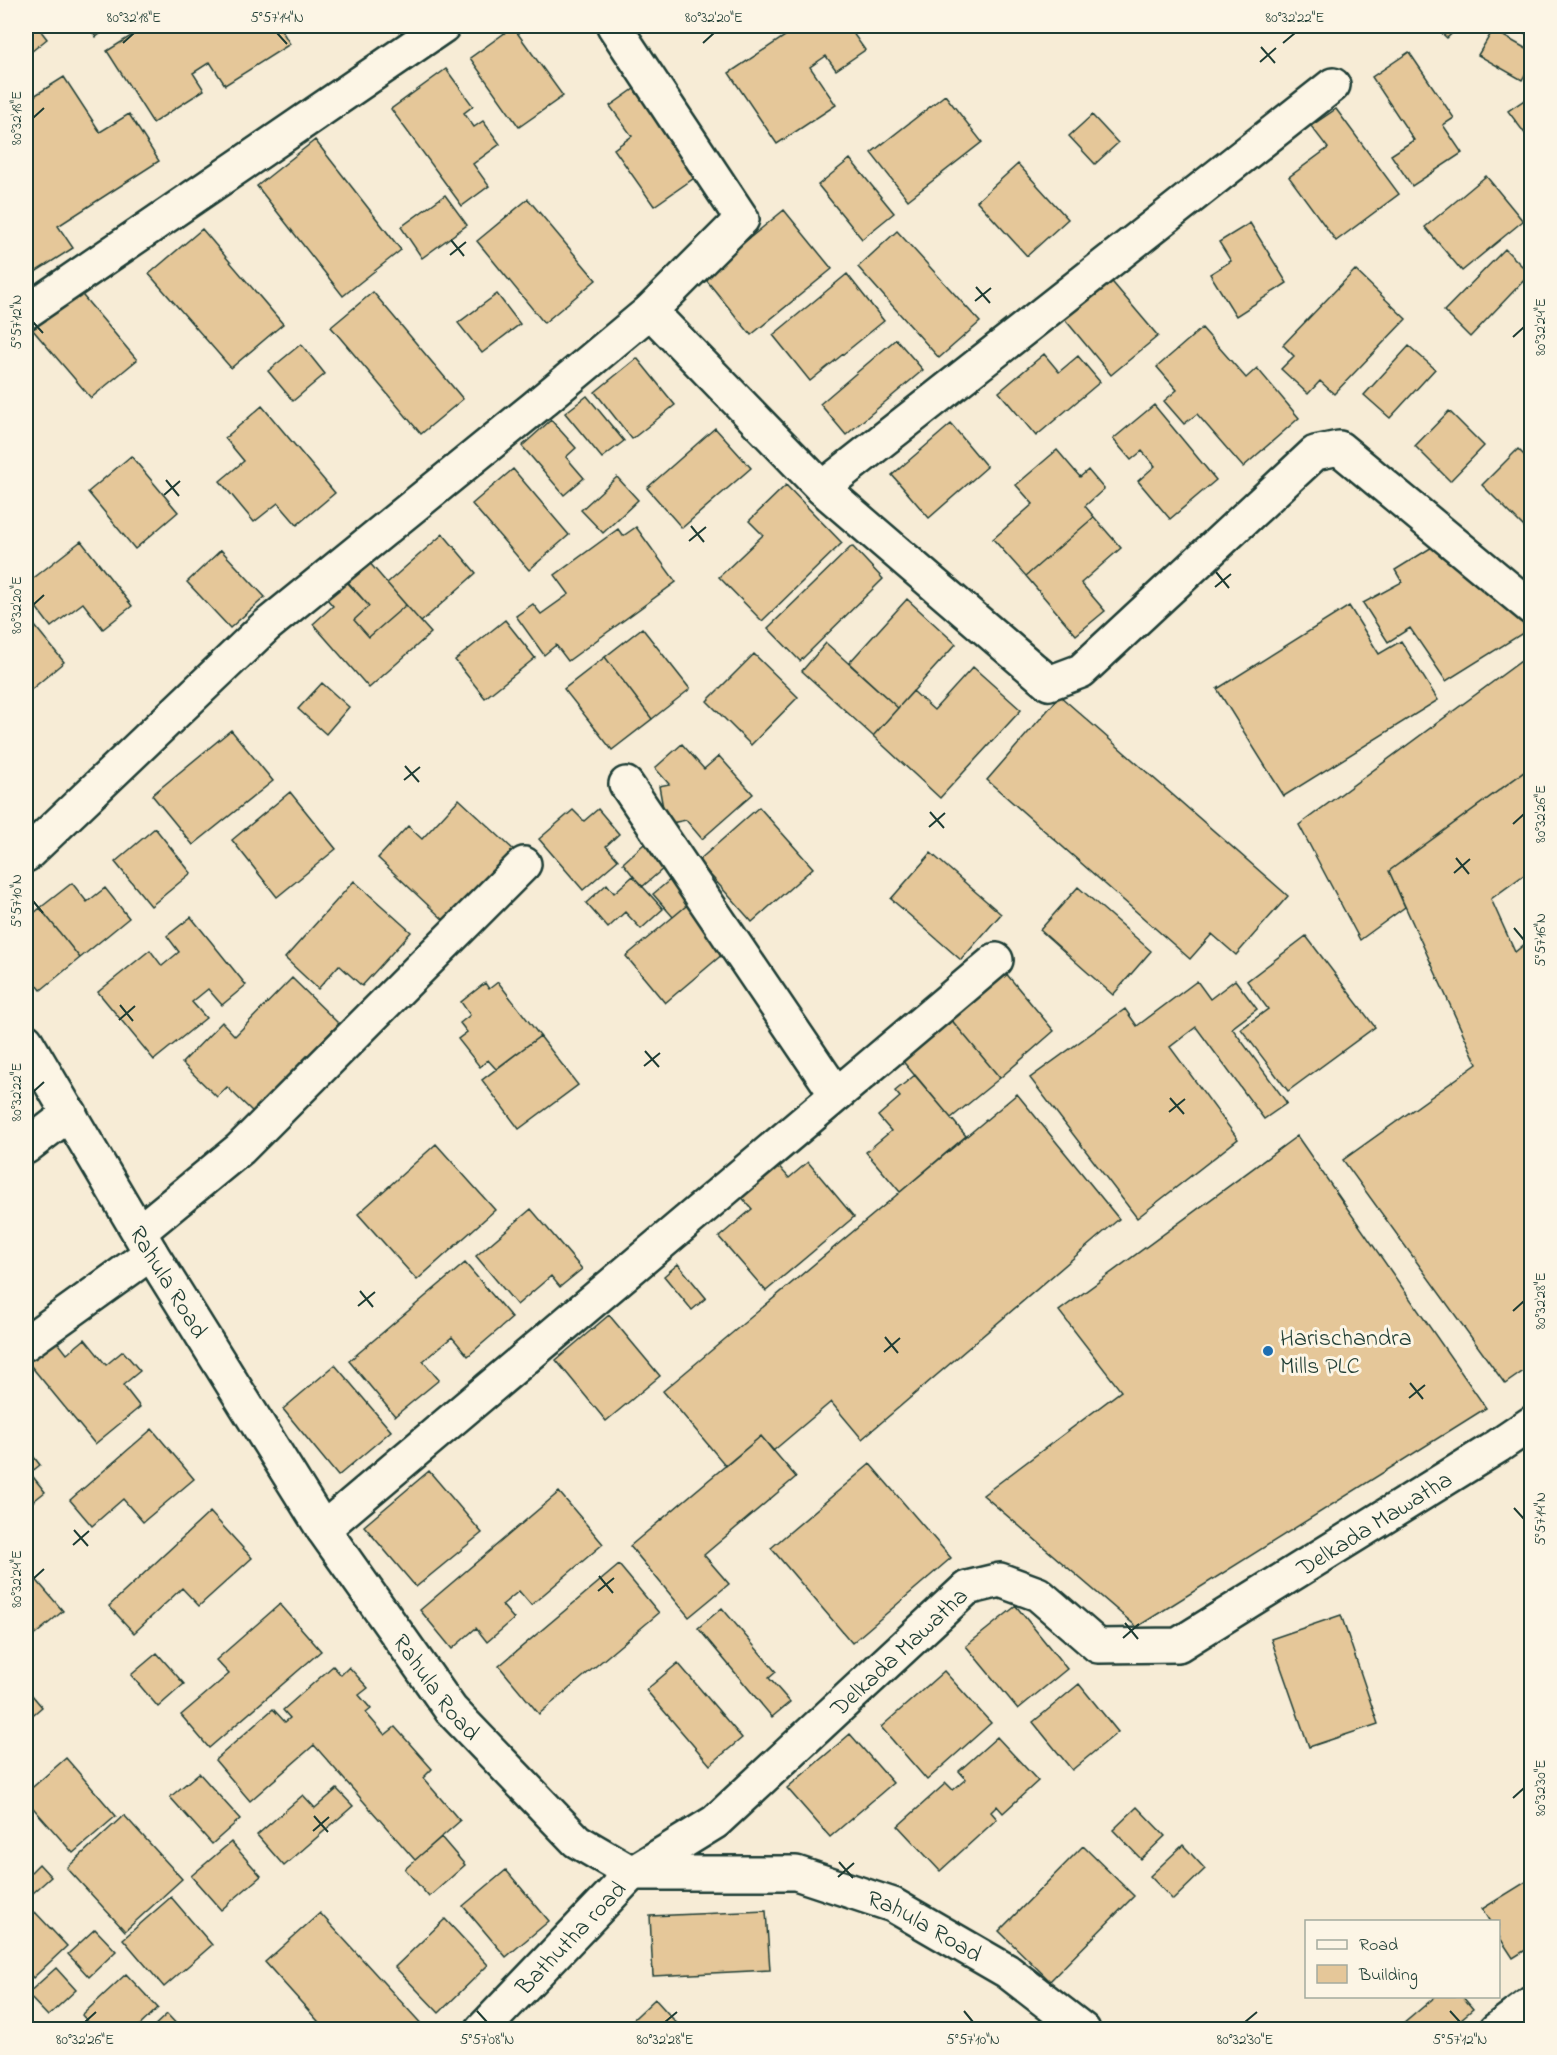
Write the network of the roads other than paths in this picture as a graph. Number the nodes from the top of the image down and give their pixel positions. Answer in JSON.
{"nodes":[{"id":1,"x":443,"y":26,"type":"edge"},
{"id":2,"x":614,"y":26,"type":"edge"},
{"id":3,"x":1333,"y":86,"type":"dead end"},
{"id":4,"x":650,"y":310,"type":"junction"},
{"id":5,"x":26,"y":312,"type":"edge"},
{"id":6,"x":822,"y":488,"type":"junction"},
{"id":7,"x":1532,"y":608,"type":"edge"},
{"id":8,"x":626,"y":784,"type":"dead end"},
{"id":9,"x":26,"y":855,"type":"edge"},
{"id":10,"x":524,"y":864,"type":"dead end"},
{"id":11,"x":996,"y":960,"type":"dead end"},
{"id":12,"x":26,"y":1041,"type":"edge"},
{"id":13,"x":836,"y":1094,"type":"junction"},
{"id":14,"x":70,"y":1113,"type":"junction"},
{"id":15,"x":26,"y":1147,"type":"edge"},
{"id":16,"x":146,"y":1243,"type":"junction"},
{"id":17,"x":26,"y":1344,"type":"edge"},
{"id":18,"x":1532,"y":1423,"type":"edge"},
{"id":19,"x":323,"y":1529,"type":"junction"},
{"id":20,"x":632,"y":1873,"type":"junction"},
{"id":21,"x":1532,"y":2003,"type":"edge"},
{"id":22,"x":482,"y":2030,"type":"edge"},
{"id":23,"x":1083,"y":2030,"type":"edge"},
{"id":24,"x":1496,"y":2030,"type":"edge"}],
"edges":[{"from":1,"to":5,"type":"street"},
{"from":2,"to":4,"type":"street"},
{"from":3,"to":6,"type":"street"},
{"from":4,"to":6,"type":"street"},
{"from":4,"to":9,"type":"street"},
{"from":6,"to":7,"type":"street"},
{"from":8,"to":13,"type":"street"},
{"from":10,"to":16,"type":"street"},
{"from":11,"to":13,"type":"street"},
{"from":12,"to":14,"type":"street","name":"Rahula Road"},
{"from":13,"to":19,"type":"street"},
{"from":14,"to":15,"type":"street"},
{"from":14,"to":16,"type":"street","name":"Rahula Road"},
{"from":16,"to":17,"type":"street"},
{"from":16,"to":19,"type":"street","name":"Rahula Road"},
{"from":18,"to":20,"type":"street","name":"Delkada Mawatha"},
{"from":19,"to":20,"type":"street","name":"Rahula Road"},
{"from":20,"to":22,"type":"street","name":"Bathutha road"},
{"from":20,"to":23,"type":"street","name":"Rahula Road"},
{"from":21,"to":24,"type":"street"}]}
